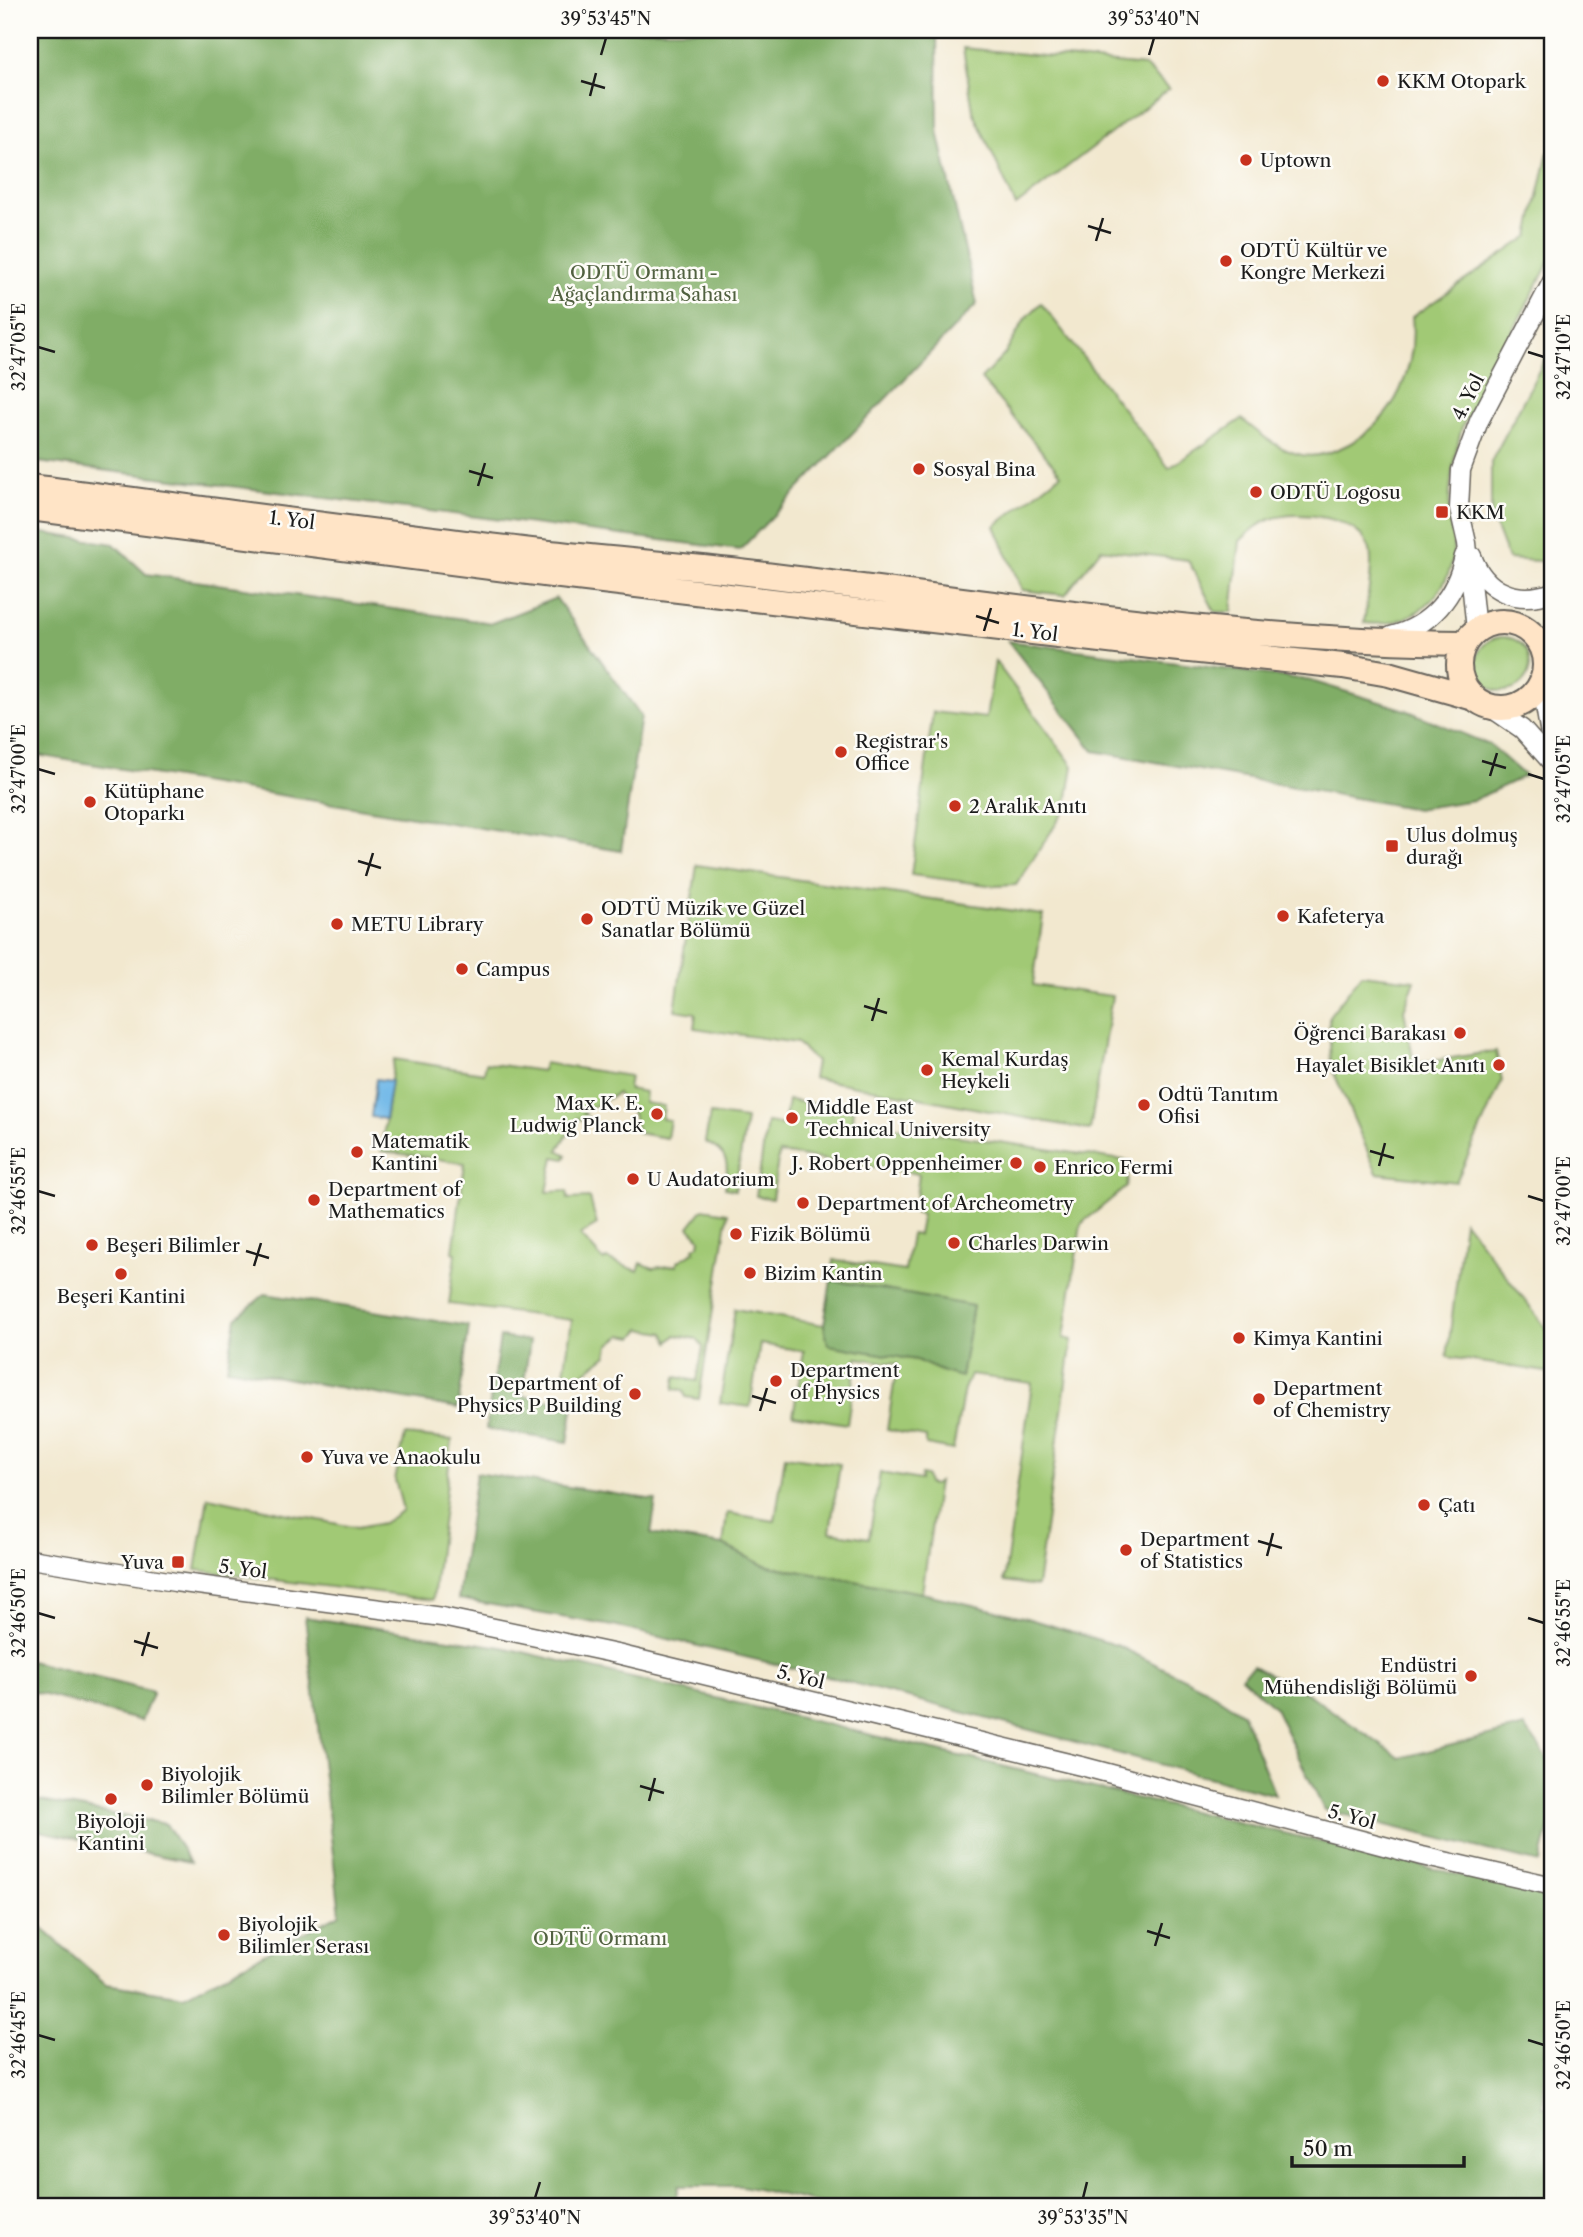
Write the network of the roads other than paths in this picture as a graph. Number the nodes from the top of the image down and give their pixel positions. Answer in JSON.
{"nodes":[{"id":1,"x":1553,"y":280,"type":"edge"},
{"id":2,"x":30,"y":487,"type":"edge"},
{"id":3,"x":30,"y":509,"type":"edge"},
{"id":4,"x":1467,"y":542,"type":"junction"},
{"id":5,"x":553,"y":564,"type":"junction"},
{"id":6,"x":1553,"y":592,"type":"edge"},
{"id":7,"x":953,"y":610,"type":"junction"},
{"id":8,"x":1470,"y":637,"type":"junction"},
{"id":9,"x":1553,"y":638,"type":"edge"},
{"id":10,"x":1374,"y":641,"type":"junction"},
{"id":11,"x":1543,"y":676,"type":"junction"},
{"id":12,"x":1480,"y":701,"type":"junction"},
{"id":13,"x":1553,"y":752,"type":"edge"},
{"id":14,"x":1553,"y":764,"type":"edge"},
{"id":15,"x":30,"y":1559,"type":"edge"},
{"id":16,"x":1553,"y":1886,"type":"edge"}],
"edges":[{"from":1,"to":4,"type":"street","name":"4. Yol"},
{"from":2,"to":5,"type":"main road","name":"1. Yol"},
{"from":3,"to":5,"type":"main road","name":"1. Yol"},
{"from":4,"to":6,"type":"street","name":"4. Yol"},
{"from":4,"to":8,"type":"street","name":"4. Yol"},
{"from":4,"to":10,"type":"street","name":"4. Yol"},
{"from":5,"to":7,"type":"main road","name":"1. Yol"},
{"from":7,"to":10,"type":"main road","name":"1. Yol"},
{"from":7,"to":12,"type":"main road","name":"1. Yol"},
{"from":8,"to":10,"type":"main road","name":"1. Yol"},
{"from":8,"to":11,"type":"main road"},
{"from":8,"to":12,"type":"main road"},
{"from":9,"to":11,"type":"main road"},
{"from":11,"to":12,"type":"main road"},
{"from":11,"to":13,"type":"street"},
{"from":12,"to":14,"type":"street"},
{"from":15,"to":16,"type":"street","name":"5. Yol"}]}
